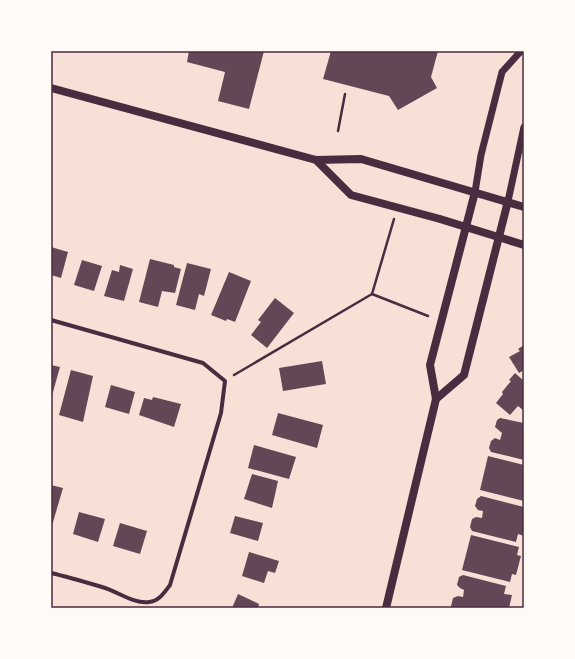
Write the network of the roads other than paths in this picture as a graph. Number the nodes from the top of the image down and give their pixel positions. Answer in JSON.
{"nodes":[{"id":1,"x":521,"y":51,"type":"edge"},
{"id":2,"x":51,"y":88,"type":"edge"},
{"id":3,"x":524,"y":127,"type":"edge"},
{"id":4,"x":316,"y":160,"type":"junction"},
{"id":5,"x":475,"y":192,"type":"junction"},
{"id":6,"x":508,"y":201,"type":"junction"},
{"id":7,"x":524,"y":207,"type":"edge"},
{"id":8,"x":465,"y":227,"type":"junction"},
{"id":9,"x":500,"y":237,"type":"junction"},
{"id":10,"x":524,"y":245,"type":"edge"},
{"id":11,"x":51,"y":320,"type":"edge"},
{"id":12,"x":436,"y":399,"type":"junction"},
{"id":13,"x":51,"y":573,"type":"edge"},
{"id":14,"x":386,"y":608,"type":"edge"}],
"edges":[{"from":1,"to":5,"type":"street"},
{"from":2,"to":4,"type":"main road"},
{"from":3,"to":6,"type":"street"},
{"from":4,"to":5,"type":"main road"},
{"from":4,"to":8,"type":"main road"},
{"from":5,"to":6,"type":"main road"},
{"from":5,"to":8,"type":"main road"},
{"from":6,"to":7,"type":"main road"},
{"from":6,"to":9,"type":"main road"},
{"from":8,"to":9,"type":"main road"},
{"from":8,"to":12,"type":"main road"},
{"from":9,"to":10,"type":"main road"},
{"from":9,"to":12,"type":"main road"},
{"from":11,"to":13,"type":"street"},
{"from":12,"to":14,"type":"main road"}]}
